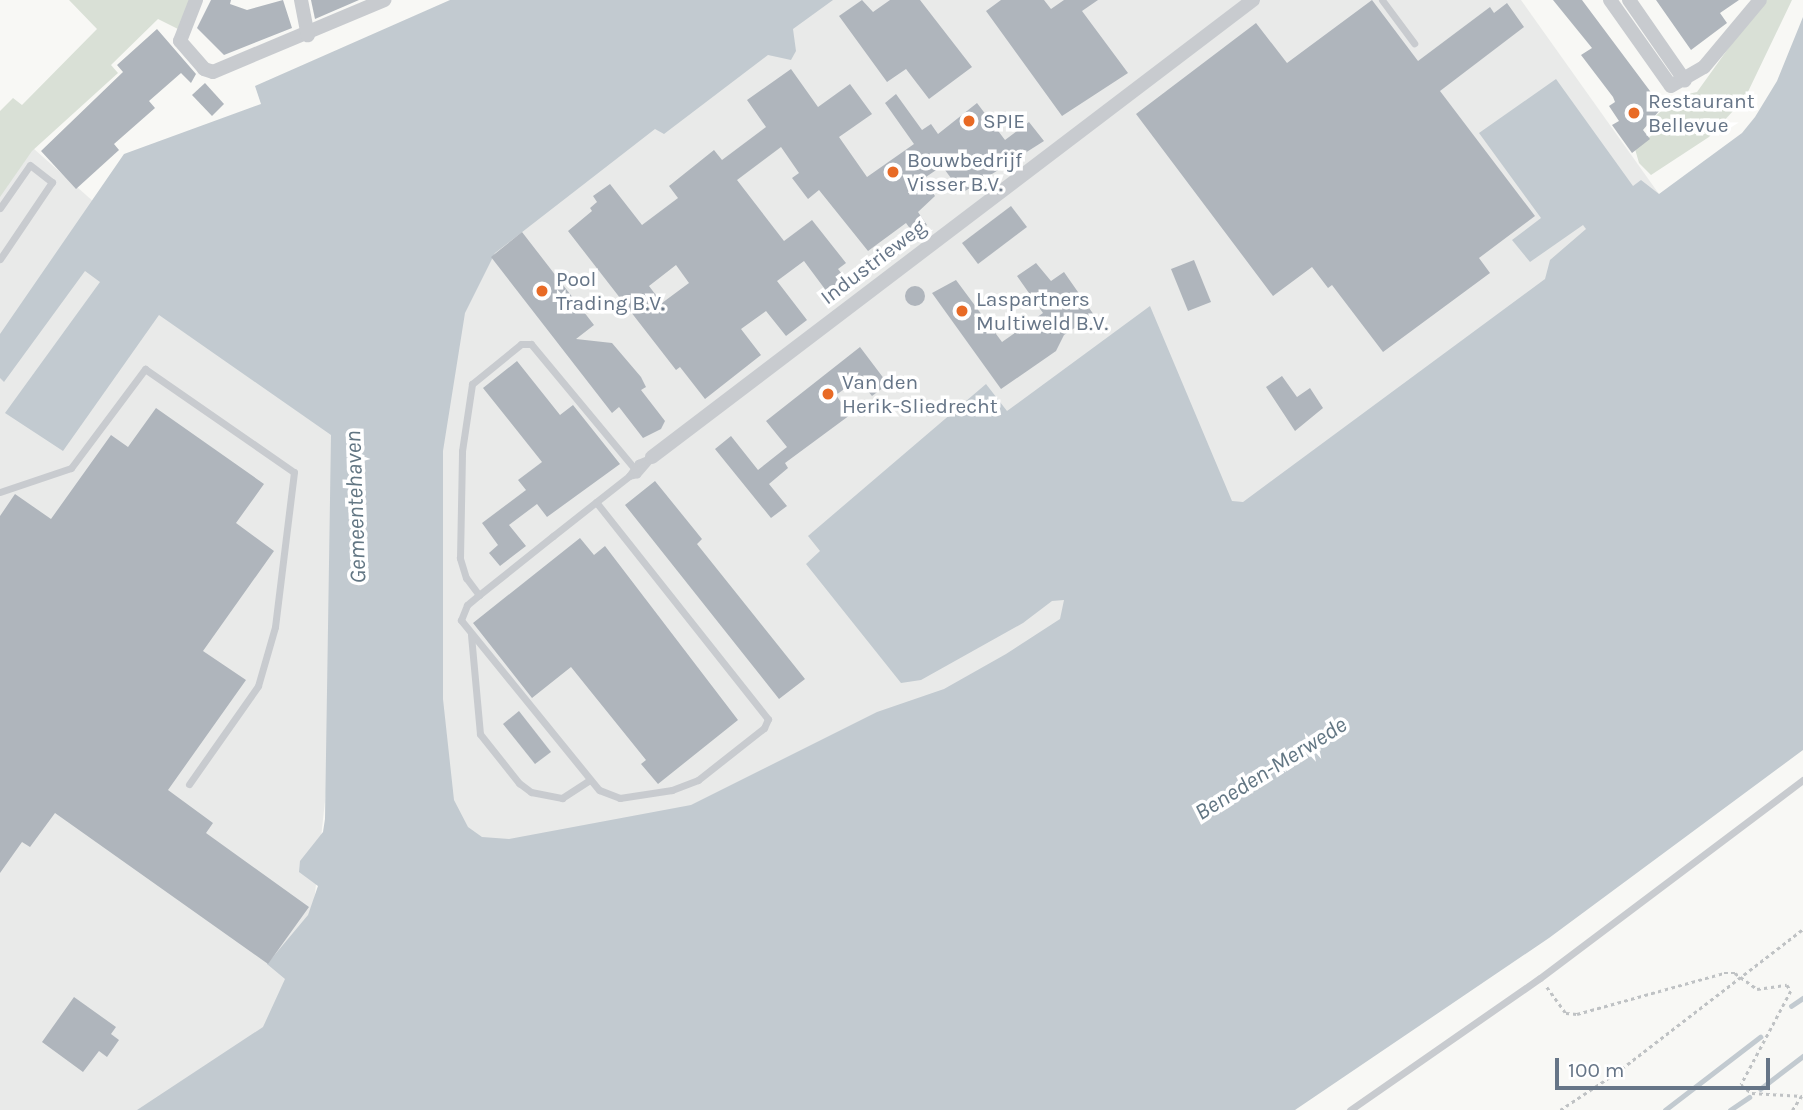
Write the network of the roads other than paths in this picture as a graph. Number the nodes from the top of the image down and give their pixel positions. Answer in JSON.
{"nodes":[{"id":1,"x":196,"y":0,"type":"edge"},
{"id":2,"x":300,"y":0,"type":"edge"},
{"id":3,"x":384,"y":0,"type":"edge"},
{"id":4,"x":1253,"y":0,"type":"edge"},
{"id":5,"x":1382,"y":0,"type":"edge"},
{"id":6,"x":1610,"y":0,"type":"edge"},
{"id":7,"x":1629,"y":0,"type":"edge"},
{"id":8,"x":1760,"y":0,"type":"edge"},
{"id":9,"x":308,"y":35,"type":"junction"},
{"id":10,"x":1414,"y":43,"type":"dead end"},
{"id":11,"x":1685,"y":81,"type":"junction"},
{"id":12,"x":0,"y":208,"type":"edge"},
{"id":13,"x":0,"y":259,"type":"edge"},
{"id":14,"x":652,"y":457,"type":"junction"},
{"id":15,"x":633,"y":467,"type":"junction"},
{"id":16,"x":629,"y":476,"type":"junction"},
{"id":17,"x":0,"y":492,"type":"edge"},
{"id":18,"x":596,"y":502,"type":"junction"},
{"id":19,"x":479,"y":595,"type":"junction"},
{"id":20,"x":471,"y":635,"type":"junction"},
{"id":21,"x":590,"y":780,"type":"junction"},
{"id":22,"x":1803,"y":780,"type":"edge"},
{"id":23,"x":189,"y":784,"type":"dead end"},
{"id":24,"x":1350,"y":1110,"type":"edge"}],
"edges":[{"from":1,"to":9,"type":"street"},
{"from":2,"to":9,"type":"street"},
{"from":3,"to":9,"type":"street"},
{"from":4,"to":14,"type":"street","name":"Industrieweg"},
{"from":5,"to":10,"type":"lane"},
{"from":6,"to":11,"type":"street"},
{"from":7,"to":11,"type":"street"},
{"from":8,"to":11,"type":"street"},
{"from":12,"to":13,"type":"lane"},
{"from":14,"to":15,"type":"lane"},
{"from":14,"to":16,"type":"lane"},
{"from":15,"to":16,"type":"lane"},
{"from":15,"to":19,"type":"lane"},
{"from":16,"to":18,"type":"lane"},
{"from":17,"to":23,"type":"lane"},
{"from":18,"to":19,"type":"lane"},
{"from":18,"to":21,"type":"lane"},
{"from":19,"to":20,"type":"lane"},
{"from":20,"to":21,"type":"lane"},
{"from":20,"to":21,"type":"lane"},
{"from":22,"to":24,"type":"lane"}]}
